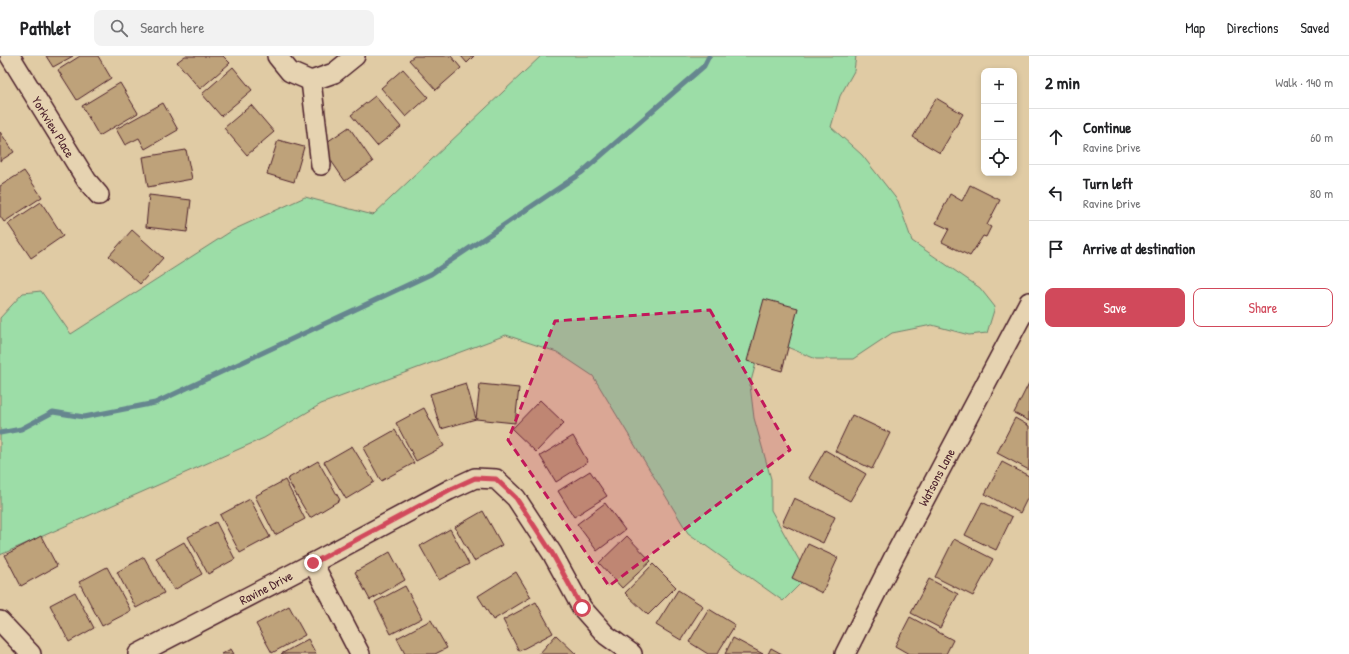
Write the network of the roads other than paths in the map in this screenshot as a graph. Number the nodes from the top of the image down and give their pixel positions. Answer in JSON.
{"nodes":[{"id":1,"x":10,"y":56,"type":"edge"},
{"id":2,"x":277,"y":56,"type":"edge"},
{"id":3,"x":355,"y":56,"type":"edge"},
{"id":4,"x":310,"y":81,"type":"junction"},
{"id":5,"x":321,"y":165,"type":"dead end"},
{"id":6,"x":99,"y":195,"type":"dead end"},
{"id":7,"x":1029,"y":302,"type":"edge"},
{"id":8,"x":313,"y":563,"type":"junction"},
{"id":9,"x":0,"y":621,"type":"edge"},
{"id":10,"x":31,"y":654,"type":"edge"},
{"id":11,"x":138,"y":654,"type":"edge"},
{"id":12,"x":360,"y":654,"type":"edge"},
{"id":13,"x":632,"y":654,"type":"edge"},
{"id":14,"x":845,"y":654,"type":"edge"}],
"edges":[{"from":1,"to":6,"type":"street","name":"Yorkview Place"},
{"from":2,"to":4,"type":"street"},
{"from":3,"to":4,"type":"street"},
{"from":4,"to":5,"type":"street"},
{"from":7,"to":14,"type":"street","name":"Watsons Lane"},
{"from":8,"to":11,"type":"street","name":"Ravine Drive"},
{"from":8,"to":12,"type":"street"},
{"from":8,"to":13,"type":"street","name":"Ravine Drive"},
{"from":9,"to":10,"type":"street"}]}
